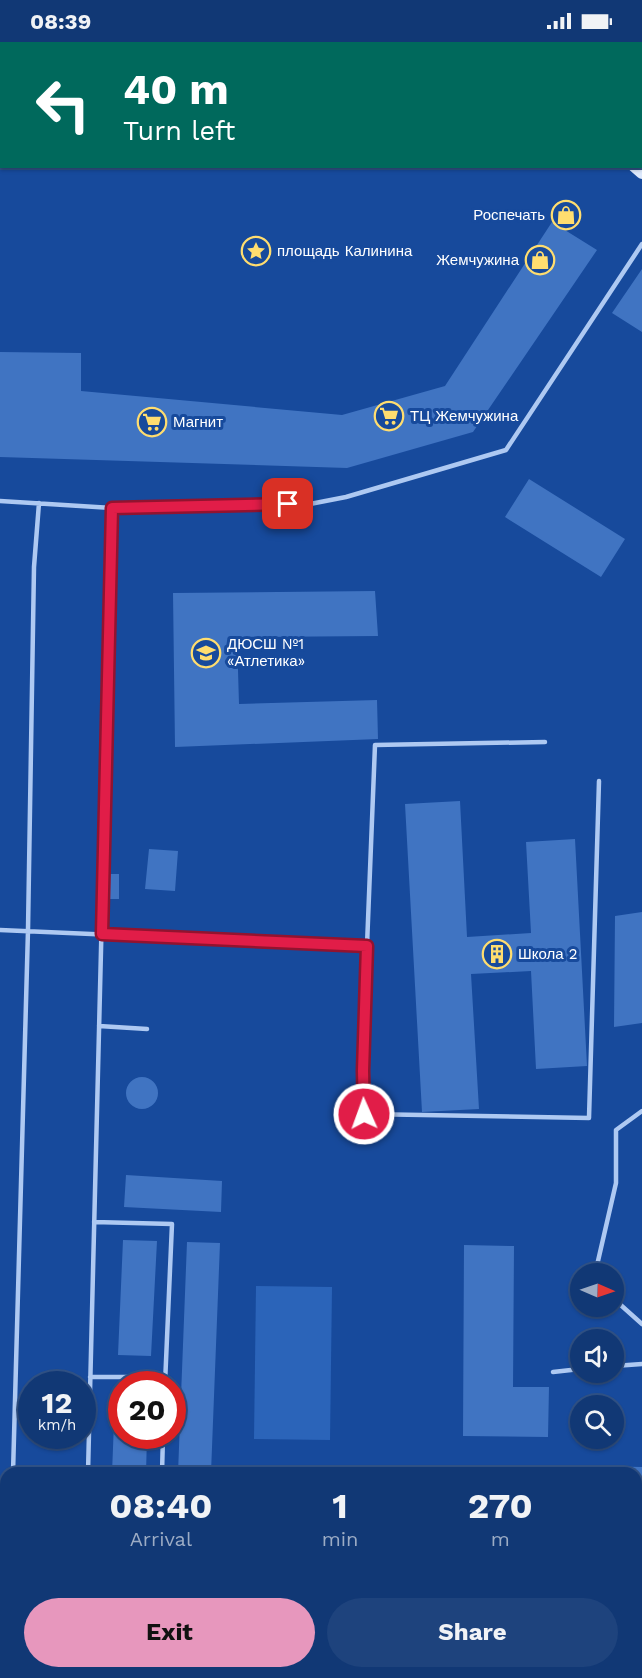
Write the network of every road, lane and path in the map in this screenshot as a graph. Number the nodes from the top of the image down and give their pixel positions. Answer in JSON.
{"nodes":[{"id":1,"x":642,"y":244,"type":"edge"},
{"id":2,"x":0,"y":501,"type":"edge"},
{"id":3,"x":39,"y":503,"type":"junction"},
{"id":4,"x":112,"y":508,"type":"junction"},
{"id":5,"x":545,"y":742,"type":"dead end"},
{"id":6,"x":599,"y":782,"type":"dead end"},
{"id":7,"x":0,"y":930,"type":"edge"},
{"id":8,"x":28,"y":930,"type":"junction"},
{"id":9,"x":102,"y":934,"type":"junction"},
{"id":10,"x":367,"y":946,"type":"junction"},
{"id":11,"x":99,"y":1026,"type":"junction"},
{"id":12,"x":147,"y":1029,"type":"dead end"},
{"id":13,"x":642,"y":1111,"type":"edge"},
{"id":14,"x":94,"y":1222,"type":"junction"},
{"id":15,"x":598,"y":1263,"type":"edge"},
{"id":16,"x":624,"y":1308,"type":"edge"},
{"id":17,"x":642,"y":1324,"type":"edge"},
{"id":18,"x":642,"y":1364,"type":"edge"},
{"id":19,"x":624,"y":1365,"type":"edge"},
{"id":20,"x":570,"y":1370,"type":"edge"},
{"id":21,"x":90,"y":1371,"type":"edge"},
{"id":22,"x":166,"y":1371,"type":"edge"},
{"id":23,"x":553,"y":1372,"type":"dead end"},
{"id":24,"x":88,"y":1449,"type":"edge"},
{"id":25,"x":163,"y":1449,"type":"edge"},
{"id":26,"x":12,"y":1467,"type":"edge"},
{"id":27,"x":88,"y":1467,"type":"edge"},
{"id":28,"x":162,"y":1467,"type":"edge"}],
"edges":[{"from":1,"to":4,"type":"lane"},
{"from":2,"to":3,"type":"lane"},
{"from":3,"to":4,"type":"lane"},
{"from":3,"to":8,"type":"lane"},
{"from":4,"to":9,"type":"lane"},
{"from":5,"to":10,"type":"lane"},
{"from":6,"to":10,"type":"lane"},
{"from":7,"to":8,"type":"lane"},
{"from":8,"to":9,"type":"lane"},
{"from":8,"to":26,"type":"lane"},
{"from":9,"to":10,"type":"lane"},
{"from":9,"to":11,"type":"lane"},
{"from":11,"to":12,"type":"lane"},
{"from":11,"to":14,"type":"lane"},
{"from":13,"to":15,"type":"lane"},
{"from":14,"to":21,"type":"lane"},
{"from":14,"to":22,"type":"lane"},
{"from":16,"to":17,"type":"lane"},
{"from":18,"to":19,"type":"lane"},
{"from":20,"to":23,"type":"lane"},
{"from":24,"to":27,"type":"lane"},
{"from":25,"to":28,"type":"lane"}]}
